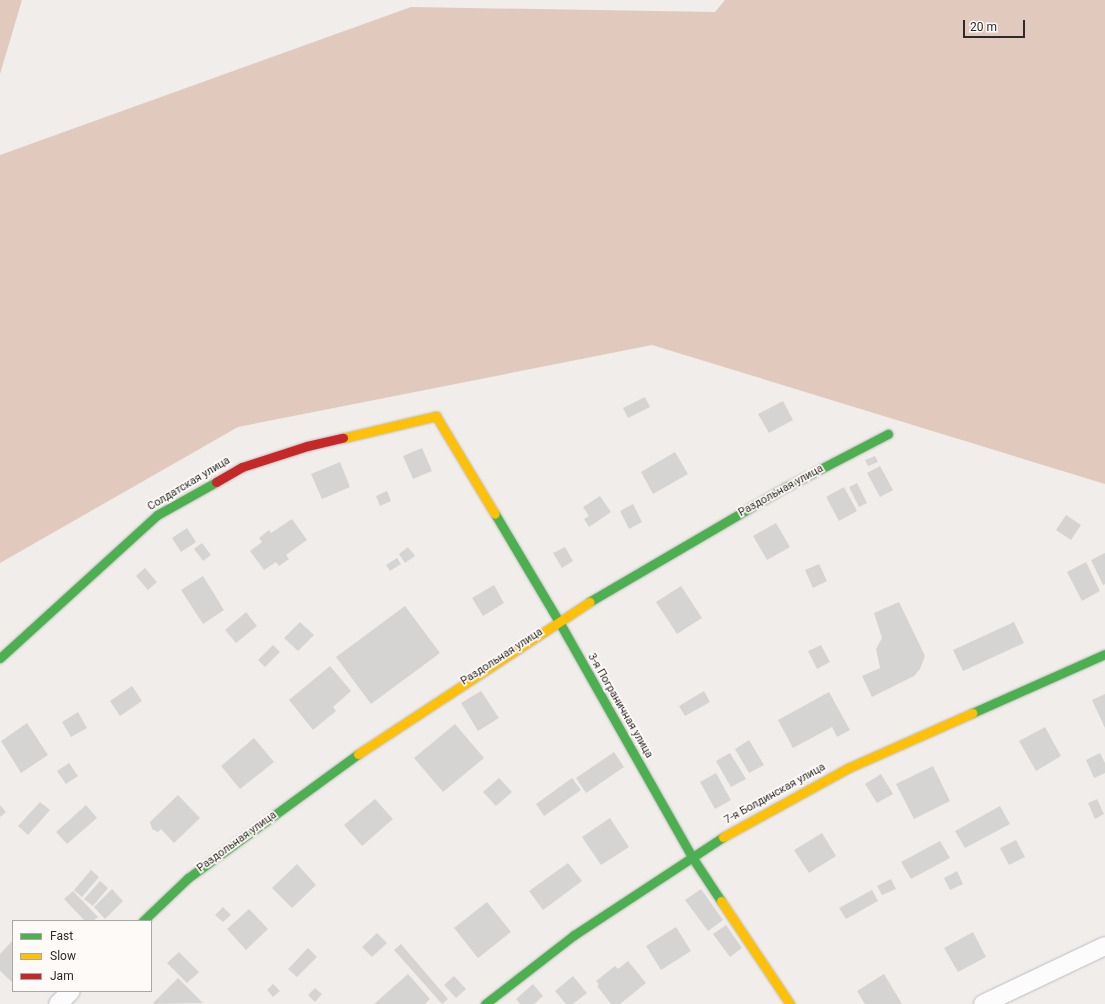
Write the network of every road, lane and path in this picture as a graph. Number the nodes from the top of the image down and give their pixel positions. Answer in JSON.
{"nodes":[{"id":1,"x":436,"y":416,"type":"joint"},
{"id":2,"x":888,"y":434,"type":"dead end"},
{"id":3,"x":558,"y":620,"type":"junction"},
{"id":4,"x":1105,"y":654,"type":"edge"},
{"id":5,"x":0,"y":658,"type":"edge"},
{"id":6,"x":692,"y":857,"type":"junction"},
{"id":7,"x":144,"y":920,"type":"edge"},
{"id":8,"x":1105,"y":946,"type":"edge"},
{"id":9,"x":70,"y":992,"type":"edge"},
{"id":10,"x":58,"y":1004,"type":"edge"},
{"id":11,"x":485,"y":1004,"type":"edge"},
{"id":12,"x":790,"y":1004,"type":"edge"},
{"id":13,"x":983,"y":1004,"type":"edge"}],
"edges":[{"from":1,"to":3,"type":"street","name":"3-я Пограничная улица"},
{"from":1,"to":5,"type":"street","name":"Солдатская улица"},
{"from":2,"to":3,"type":"street","name":"Раздольная улица"},
{"from":3,"to":6,"type":"street","name":"3-я Пограничная улица"},
{"from":3,"to":7,"type":"street","name":"Раздольная улица"},
{"from":4,"to":6,"type":"street","name":"7-я Болдинская улица"},
{"from":6,"to":11,"type":"street","name":"7-я Болдинская улица"},
{"from":6,"to":12,"type":"street","name":"3-я Пограничная улица"},
{"from":8,"to":13,"type":"street"},
{"from":9,"to":10,"type":"street"}]}
